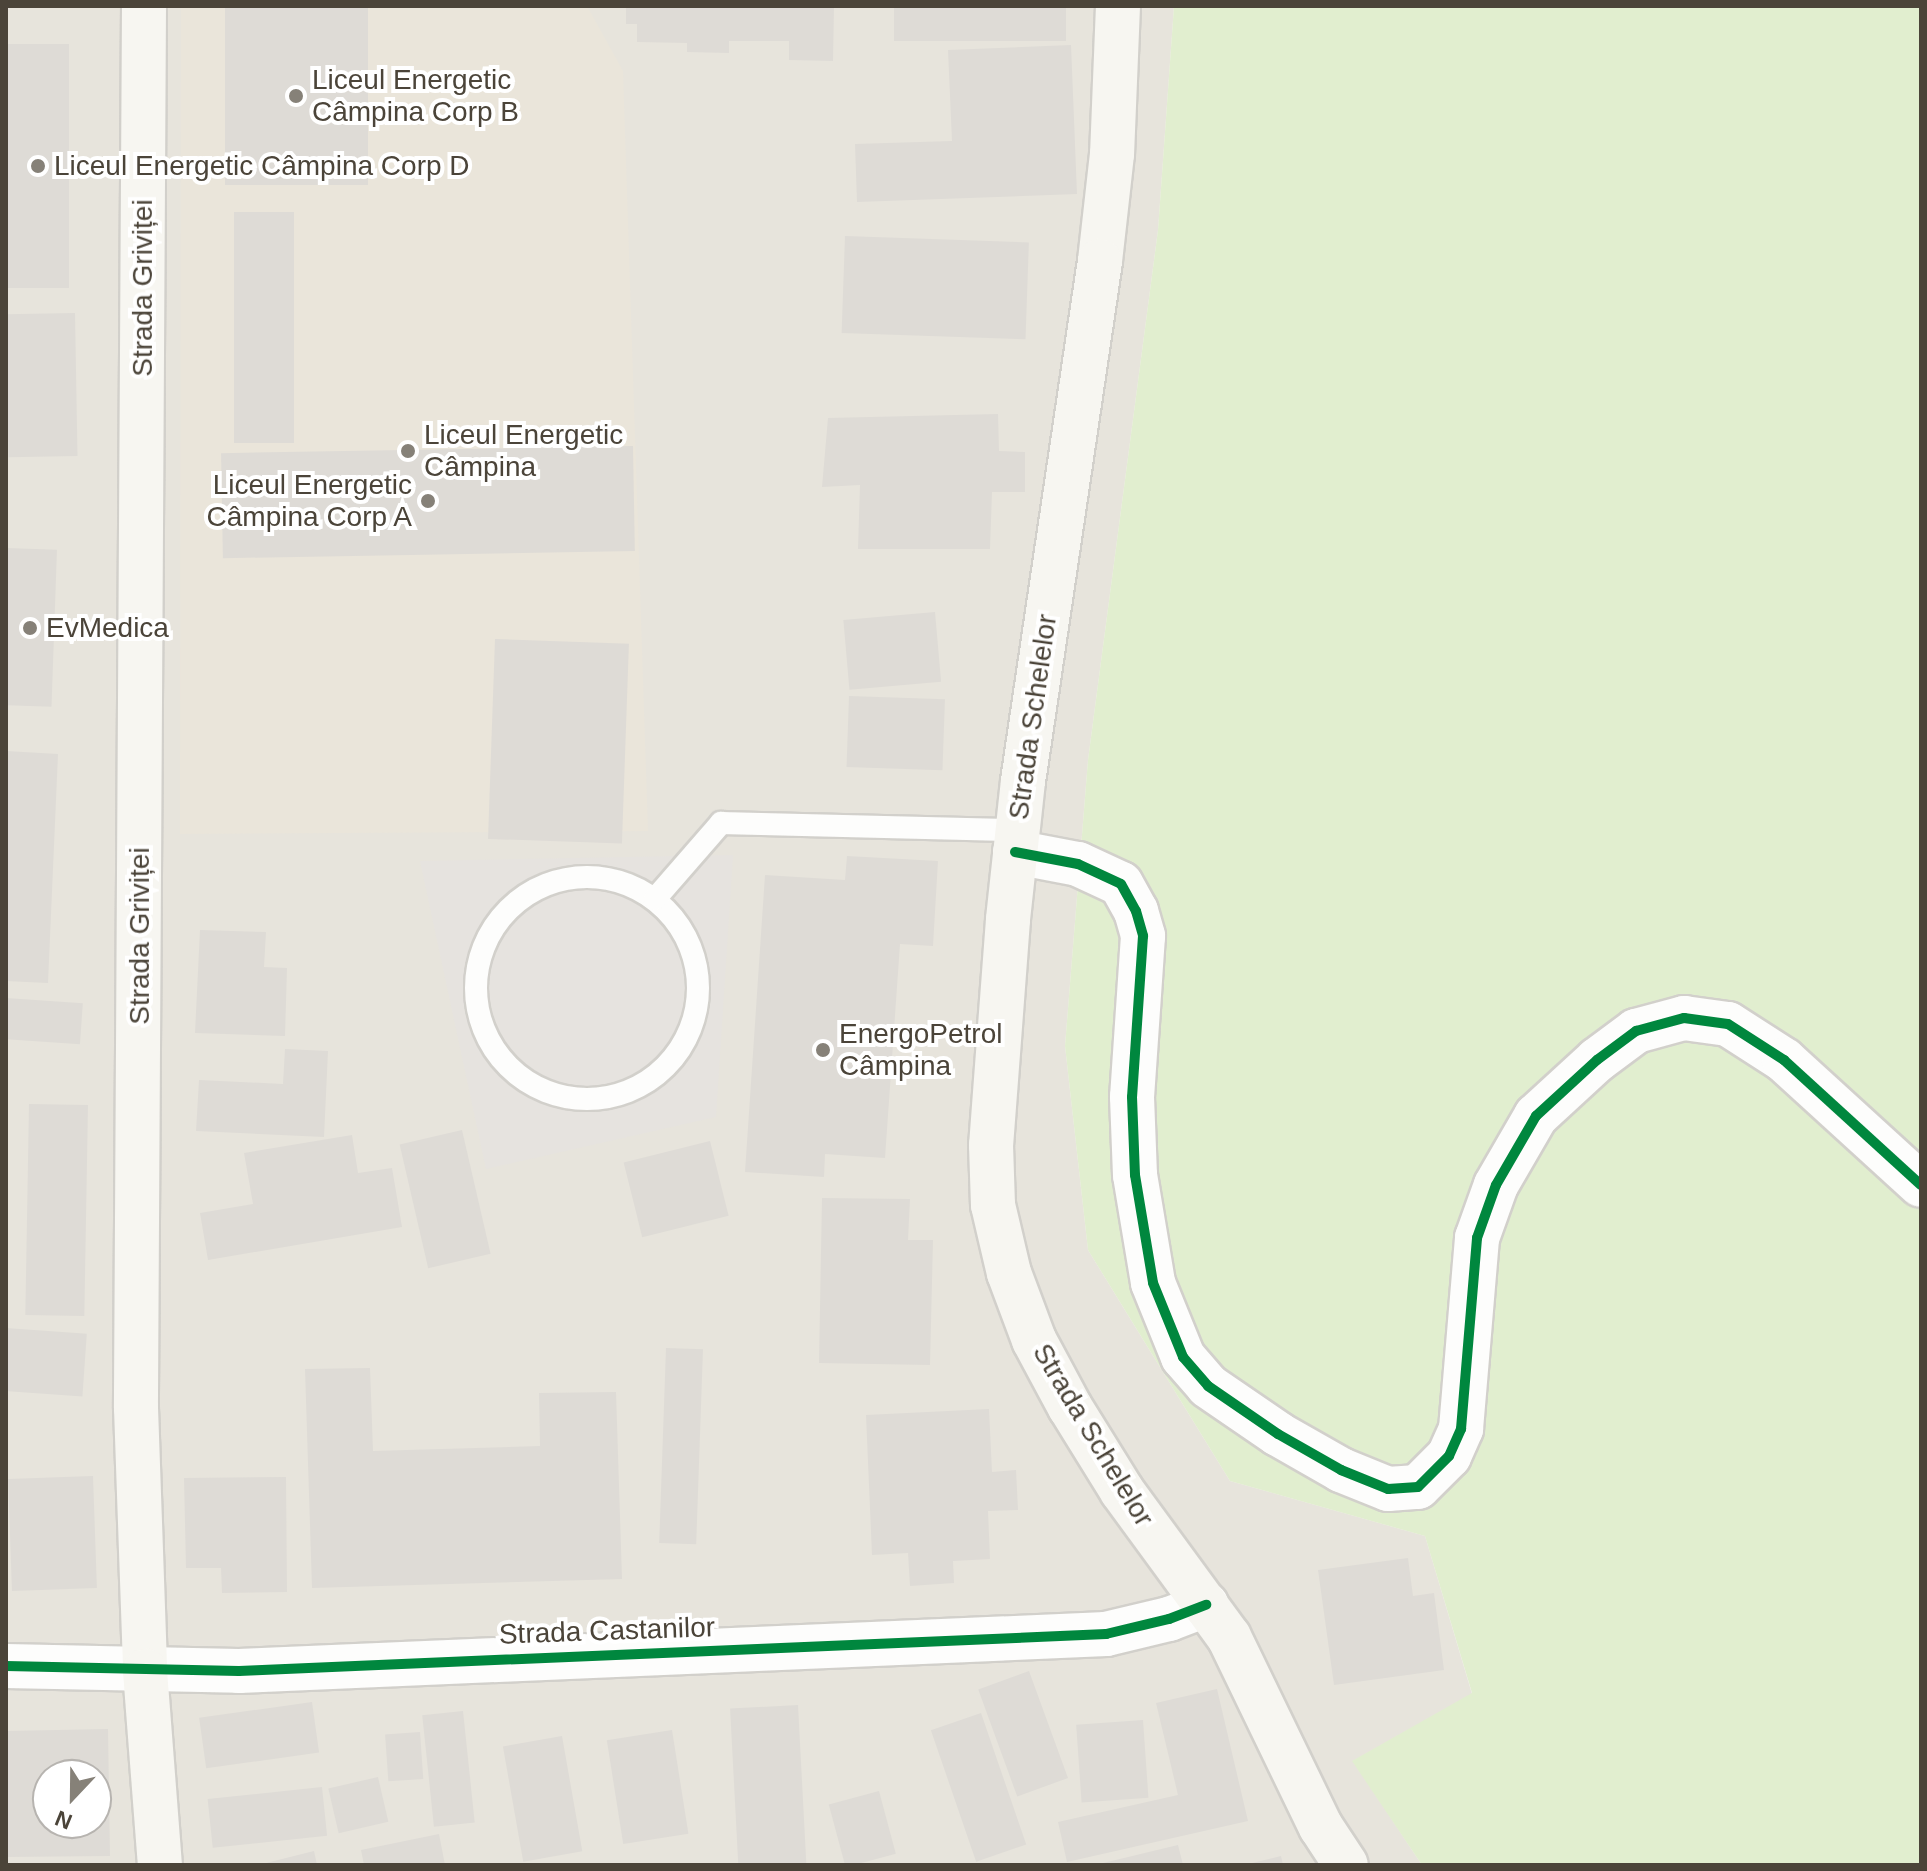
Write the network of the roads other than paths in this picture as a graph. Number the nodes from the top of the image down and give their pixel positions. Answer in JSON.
{"nodes":[{"id":1,"x":144,"y":6,"type":"edge"},
{"id":2,"x":1118,"y":6,"type":"edge"},
{"id":3,"x":1016,"y":841,"type":"junction"},
{"id":4,"x":655,"y":899,"type":"junction"},
{"id":5,"x":1921,"y":1185,"type":"edge"},
{"id":6,"x":1206,"y":1605,"type":"junction"},
{"id":7,"x":6,"y":1666,"type":"edge"},
{"id":8,"x":145,"y":1671,"type":"junction"},
{"id":9,"x":160,"y":1865,"type":"edge"},
{"id":10,"x":1346,"y":1865,"type":"edge"}],
"edges":[{"from":1,"to":8,"type":"main road","name":"Strada Griviței"},
{"from":2,"to":3,"type":"main road","name":"Strada Schelelor"},
{"from":3,"to":4,"type":"lane"},
{"from":3,"to":5,"type":"street"},
{"from":3,"to":6,"type":"main road","name":"Strada Schelelor"},
{"from":4,"to":4,"type":"lane"},
{"from":6,"to":8,"type":"street","name":"Strada Castanilor"},
{"from":6,"to":10,"type":"main road","name":"Strada Schelelor"},
{"from":7,"to":8,"type":"street","name":"Strada Castanilor"},
{"from":8,"to":9,"type":"main road","name":"Strada Griviței"}]}
